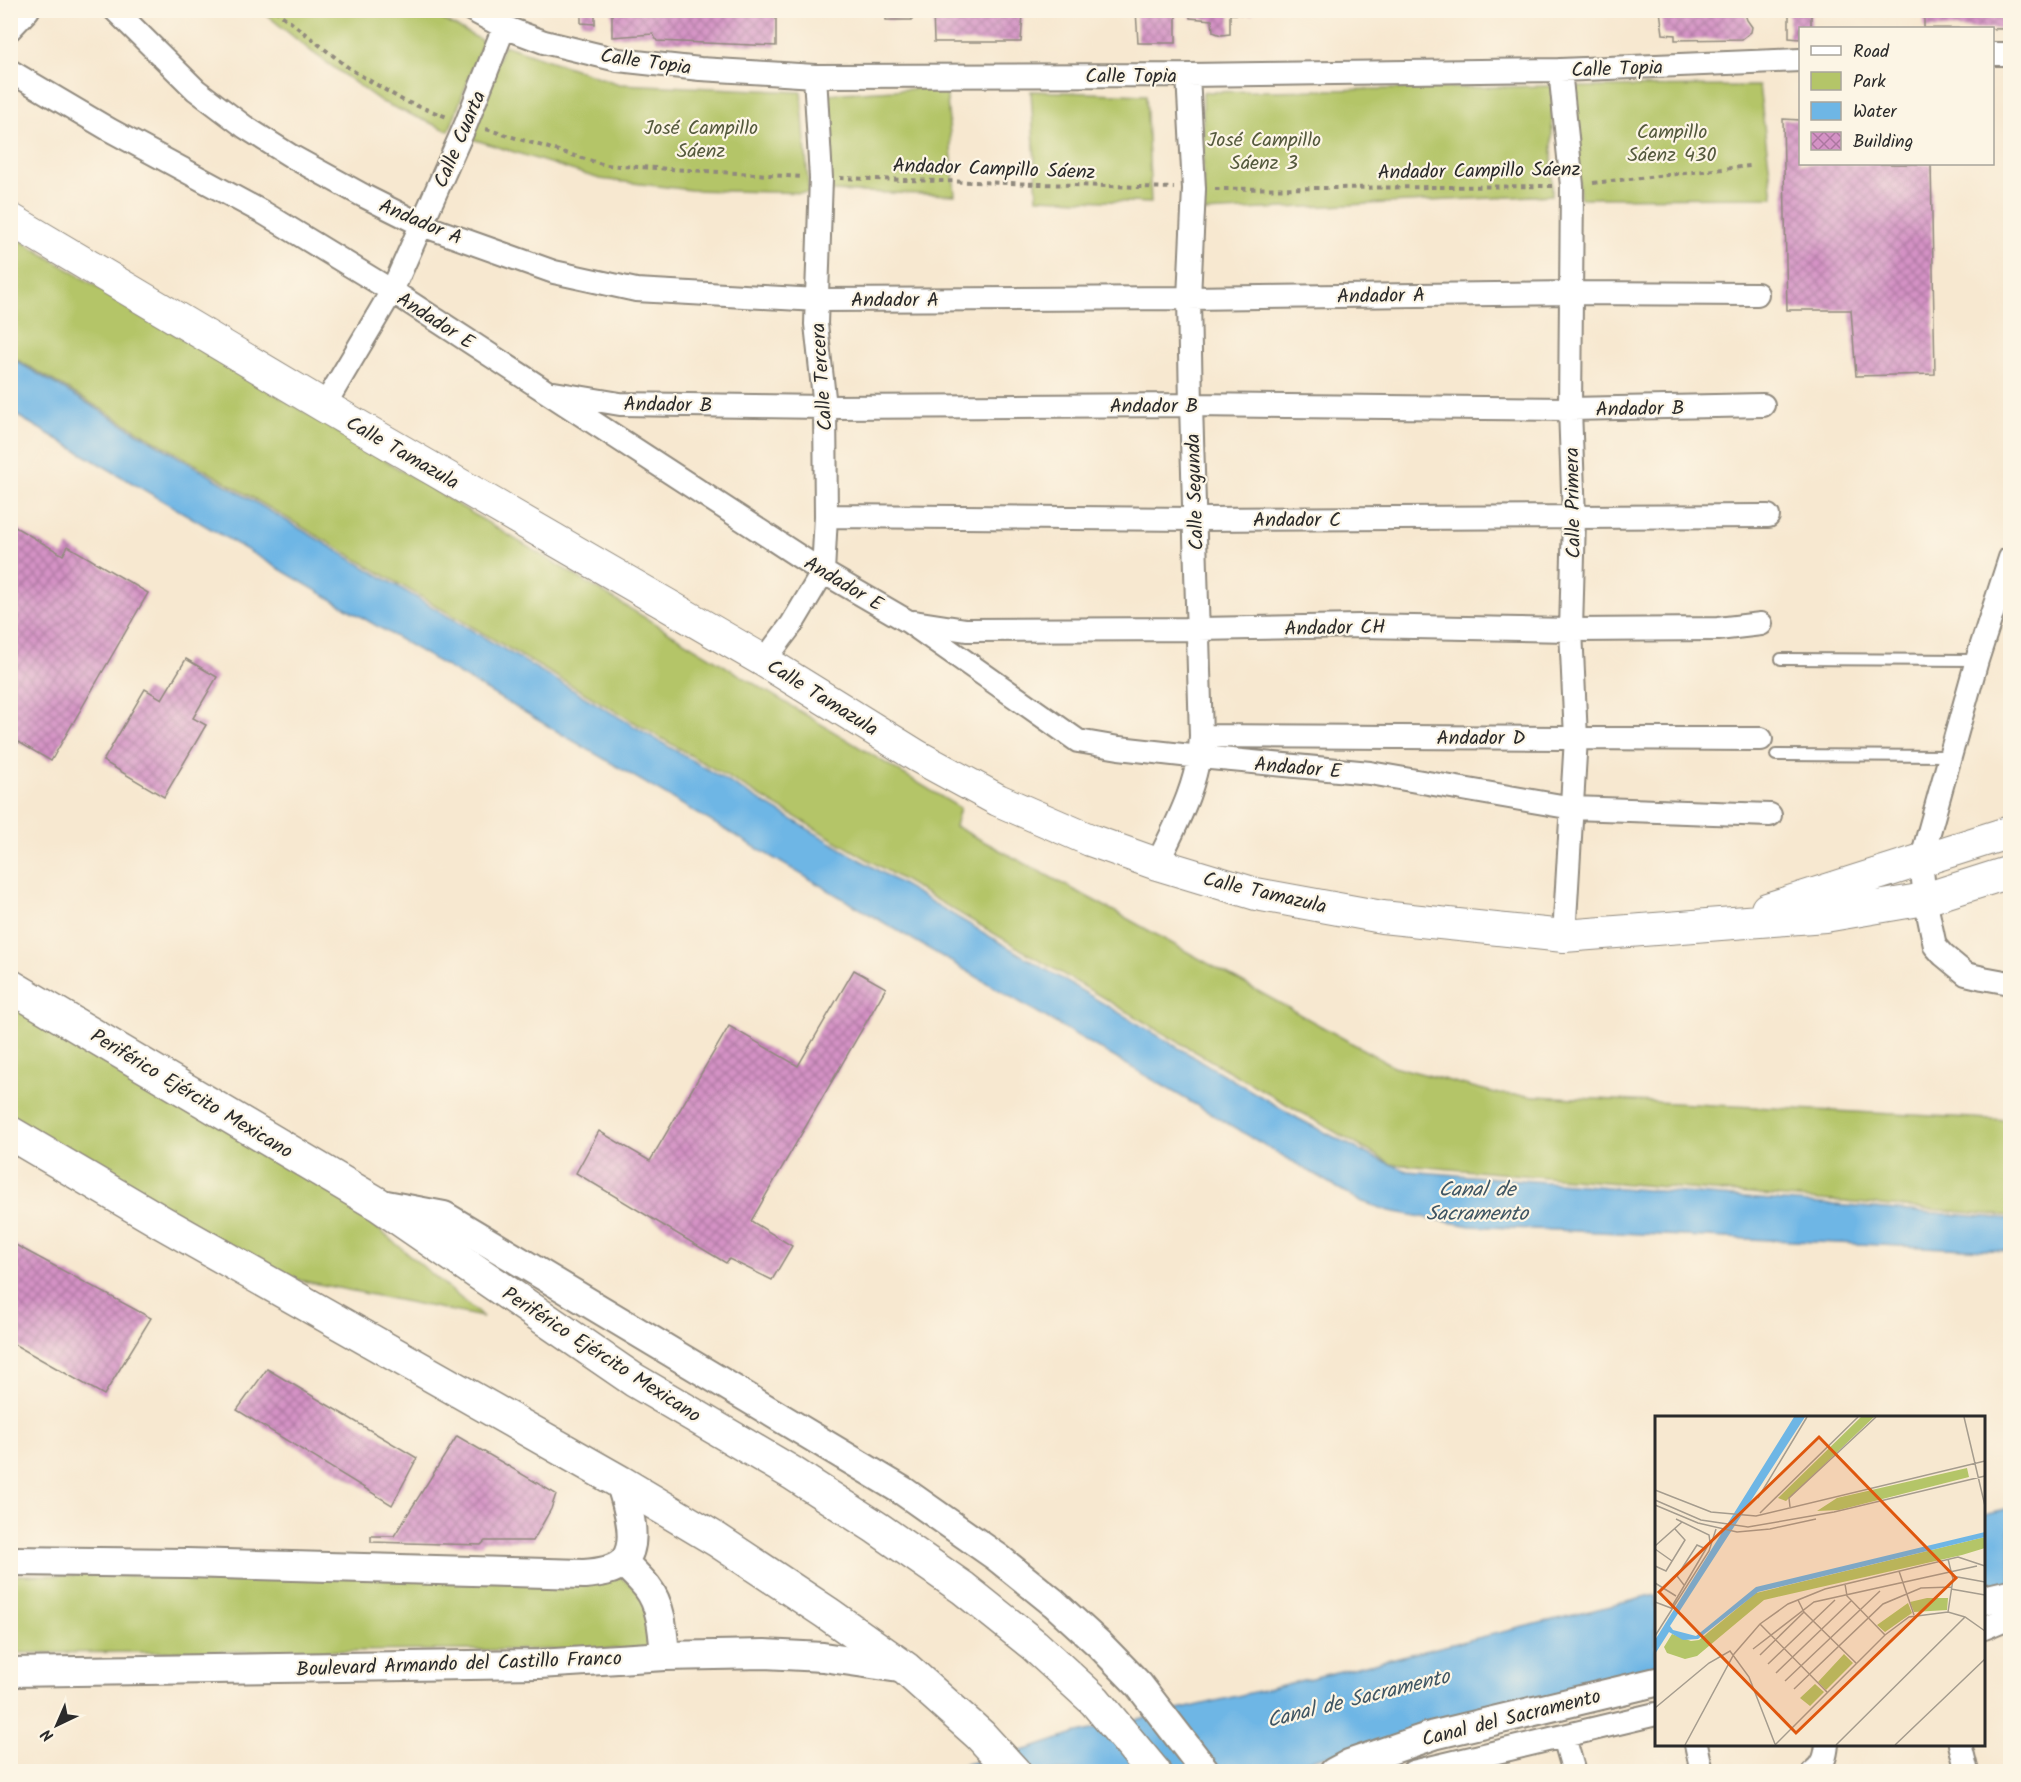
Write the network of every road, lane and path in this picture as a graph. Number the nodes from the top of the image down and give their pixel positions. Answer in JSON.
{"nodes":[{"id":1,"x":28,"y":10,"type":"edge"},
{"id":2,"x":115,"y":10,"type":"edge"},
{"id":3,"x":275,"y":10,"type":"edge"},
{"id":4,"x":472,"y":10,"type":"edge"},
{"id":5,"x":504,"y":27,"type":"junction"},
{"id":6,"x":10,"y":29,"type":"edge"},
{"id":7,"x":1994,"y":54,"type":"edge"},
{"id":8,"x":2010,"y":54,"type":"edge"},
{"id":9,"x":1799,"y":60,"type":"edge"},
{"id":10,"x":1560,"y":70,"type":"junction"},
{"id":11,"x":10,"y":71,"type":"edge"},
{"id":12,"x":1188,"y":75,"type":"junction"},
{"id":13,"x":815,"y":76,"type":"junction"},
{"id":14,"x":466,"y":124,"type":"junction"},
{"id":15,"x":1750,"y":165,"type":"dead end"},
{"id":16,"x":821,"y":178,"type":"junction"},
{"id":17,"x":1572,"y":186,"type":"junction"},
{"id":18,"x":1194,"y":189,"type":"junction"},
{"id":19,"x":10,"y":219,"type":"edge"},
{"id":20,"x":422,"y":225,"type":"junction"},
{"id":21,"x":392,"y":291,"type":"junction"},
{"id":22,"x":1570,"y":293,"type":"junction"},
{"id":23,"x":1757,"y":294,"type":"dead end"},
{"id":24,"x":1189,"y":298,"type":"junction"},
{"id":25,"x":818,"y":300,"type":"junction"},
{"id":26,"x":546,"y":392,"type":"junction"},
{"id":27,"x":1191,"y":405,"type":"junction"},
{"id":28,"x":1763,"y":405,"type":"dead end"},
{"id":29,"x":324,"y":406,"type":"junction"},
{"id":30,"x":825,"y":407,"type":"junction"},
{"id":31,"x":1570,"y":409,"type":"junction"},
{"id":32,"x":826,"y":516,"type":"junction"},
{"id":33,"x":1768,"y":516,"type":"dead end"},
{"id":34,"x":1574,"y":518,"type":"junction"},
{"id":35,"x":1195,"y":519,"type":"junction"},
{"id":36,"x":2010,"y":558,"type":"edge"},
{"id":37,"x":823,"y":572,"type":"junction"},
{"id":38,"x":909,"y":622,"type":"junction"},
{"id":39,"x":1761,"y":624,"type":"dead end"},
{"id":40,"x":1199,"y":629,"type":"junction"},
{"id":41,"x":1571,"y":630,"type":"junction"},
{"id":42,"x":1781,"y":659,"type":"dead end"},
{"id":43,"x":1977,"y":660,"type":"junction"},
{"id":44,"x":764,"y":661,"type":"junction"},
{"id":45,"x":1372,"y":737,"type":"junction"},
{"id":46,"x":1576,"y":738,"type":"junction"},
{"id":47,"x":1201,"y":747,"type":"junction"},
{"id":48,"x":1768,"y":747,"type":"joint"},
{"id":49,"x":1951,"y":756,"type":"junction"},
{"id":50,"x":1370,"y":773,"type":"junction"},
{"id":51,"x":1573,"y":808,"type":"junction"},
{"id":52,"x":1770,"y":815,"type":"dead end"},
{"id":53,"x":2010,"y":832,"type":"edge"},
{"id":54,"x":1921,"y":861,"type":"junction"},
{"id":55,"x":1156,"y":864,"type":"junction"},
{"id":56,"x":2010,"y":872,"type":"edge"},
{"id":57,"x":1925,"y":899,"type":"junction"},
{"id":58,"x":1718,"y":925,"type":"junction"},
{"id":59,"x":1564,"y":936,"type":"junction"},
{"id":60,"x":2010,"y":982,"type":"edge"},
{"id":61,"x":10,"y":986,"type":"edge"},
{"id":62,"x":10,"y":1133,"type":"edge"},
{"id":63,"x":378,"y":1204,"type":"junction"},
{"id":64,"x":620,"y":1482,"type":"junction"},
{"id":65,"x":10,"y":1561,"type":"edge"},
{"id":66,"x":623,"y":1562,"type":"junction"},
{"id":67,"x":2010,"y":1594,"type":"edge"},
{"id":68,"x":1985,"y":1600,"type":"edge"},
{"id":69,"x":2010,"y":1617,"type":"edge"},
{"id":70,"x":1985,"y":1627,"type":"edge"},
{"id":71,"x":665,"y":1656,"type":"junction"},
{"id":72,"x":906,"y":1669,"type":"junction"},
{"id":73,"x":10,"y":1672,"type":"edge"},
{"id":74,"x":1655,"y":1682,"type":"edge"},
{"id":75,"x":1655,"y":1714,"type":"edge"},
{"id":76,"x":1564,"y":1737,"type":"junction"},
{"id":77,"x":1696,"y":1746,"type":"edge"},
{"id":78,"x":1827,"y":1746,"type":"edge"},
{"id":79,"x":1960,"y":1746,"type":"edge"},
{"id":80,"x":1444,"y":1768,"type":"edge"},
{"id":81,"x":1014,"y":1772,"type":"edge"},
{"id":82,"x":1154,"y":1772,"type":"edge"},
{"id":83,"x":1206,"y":1772,"type":"edge"},
{"id":84,"x":1334,"y":1772,"type":"edge"},
{"id":85,"x":1413,"y":1772,"type":"edge"},
{"id":86,"x":1574,"y":1772,"type":"edge"},
{"id":87,"x":1702,"y":1772,"type":"edge"},
{"id":88,"x":1814,"y":1772,"type":"edge"},
{"id":89,"x":1967,"y":1772,"type":"edge"}],
"edges":[{"from":1,"to":6,"type":"street"},
{"from":2,"to":20,"type":"street","name":"Andador A"},
{"from":3,"to":14,"type":"path","name":"Andador Campillo Sáenz"},
{"from":4,"to":5,"type":"street","name":"Calle Topia"},
{"from":5,"to":13,"type":"street","name":"Calle Topia"},
{"from":5,"to":14,"type":"street","name":"Calle Cuarta"},
{"from":7,"to":8,"type":"street"},
{"from":9,"to":10,"type":"street","name":"Calle Topia"},
{"from":10,"to":12,"type":"street","name":"Calle Topia"},
{"from":10,"to":17,"type":"street","name":"Calle Primera"},
{"from":11,"to":21,"type":"street","name":"Andador E"},
{"from":12,"to":13,"type":"street","name":"Calle Topia"},
{"from":12,"to":18,"type":"street","name":"Calle Segunda"},
{"from":13,"to":16,"type":"street","name":"Calle Tercera"},
{"from":14,"to":16,"type":"path","name":"Andador Campillo Sáenz"},
{"from":14,"to":20,"type":"street","name":"Calle Cuarta"},
{"from":15,"to":17,"type":"path","name":"Andador Campillo Sáenz"},
{"from":16,"to":18,"type":"path","name":"Andador Campillo Sáenz"},
{"from":16,"to":25,"type":"street","name":"Calle Tercera"},
{"from":17,"to":18,"type":"path","name":"Andador Campillo Sáenz"},
{"from":17,"to":22,"type":"street","name":"Calle Primera"},
{"from":18,"to":24,"type":"street","name":"Calle Segunda"},
{"from":19,"to":29,"type":"main road","name":"Calle Tamazula"},
{"from":20,"to":21,"type":"street","name":"Calle Cuarta"},
{"from":20,"to":25,"type":"street","name":"Andador A"},
{"from":21,"to":26,"type":"street","name":"Andador E"},
{"from":21,"to":29,"type":"street","name":"Calle Cuarta"},
{"from":22,"to":23,"type":"street","name":"Andador A"},
{"from":22,"to":24,"type":"street","name":"Andador A"},
{"from":22,"to":31,"type":"street","name":"Calle Primera"},
{"from":24,"to":25,"type":"street","name":"Andador A"},
{"from":24,"to":27,"type":"street","name":"Calle Segunda"},
{"from":25,"to":30,"type":"street","name":"Calle Tercera"},
{"from":26,"to":30,"type":"street","name":"Andador B"},
{"from":26,"to":37,"type":"street","name":"Andador E"},
{"from":27,"to":30,"type":"street","name":"Andador B"},
{"from":27,"to":31,"type":"street","name":"Andador B"},
{"from":27,"to":35,"type":"street","name":"Calle Segunda"},
{"from":28,"to":31,"type":"street","name":"Andador B"},
{"from":29,"to":44,"type":"main road","name":"Calle Tamazula"},
{"from":30,"to":32,"type":"street","name":"Calle Tercera"},
{"from":31,"to":34,"type":"street","name":"Calle Primera"},
{"from":32,"to":35,"type":"street","name":"Andador C"},
{"from":32,"to":37,"type":"street","name":"Calle Tercera"},
{"from":33,"to":34,"type":"street","name":"Andador C"},
{"from":34,"to":35,"type":"street","name":"Andador C"},
{"from":34,"to":41,"type":"street","name":"Calle Primera"},
{"from":35,"to":40,"type":"street","name":"Calle Segunda"},
{"from":36,"to":43,"type":"street"},
{"from":37,"to":38,"type":"street","name":"Andador E"},
{"from":37,"to":44,"type":"street","name":"Calle Tercera"},
{"from":38,"to":40,"type":"street","name":"Andador CH"},
{"from":38,"to":47,"type":"street","name":"Andador E"},
{"from":39,"to":41,"type":"street","name":"Andador CH"},
{"from":40,"to":41,"type":"street","name":"Andador CH"},
{"from":40,"to":47,"type":"street","name":"Calle Segunda"},
{"from":41,"to":46,"type":"street","name":"Calle Primera"},
{"from":42,"to":43,"type":"lane"},
{"from":43,"to":49,"type":"street"},
{"from":44,"to":55,"type":"main road","name":"Calle Tamazula"},
{"from":45,"to":46,"type":"street","name":"Andador D"},
{"from":45,"to":47,"type":"street","name":"Andador D"},
{"from":45,"to":50,"type":"street"},
{"from":46,"to":48,"type":"street","name":"Andador D"},
{"from":46,"to":51,"type":"street","name":"Calle Primera"},
{"from":47,"to":50,"type":"street","name":"Andador E"},
{"from":47,"to":55,"type":"street","name":"Calle Segunda"},
{"from":48,"to":49,"type":"lane"},
{"from":49,"to":54,"type":"street"},
{"from":50,"to":51,"type":"street","name":"Andador E"},
{"from":51,"to":52,"type":"street","name":"Andador E"},
{"from":51,"to":59,"type":"street","name":"Calle Primera"},
{"from":53,"to":54,"type":"main road"},
{"from":54,"to":57,"type":"street"},
{"from":54,"to":58,"type":"main road"},
{"from":55,"to":59,"type":"main road","name":"Calle Tamazula"},
{"from":56,"to":57,"type":"main road"},
{"from":57,"to":58,"type":"main road"},
{"from":57,"to":60,"type":"street"},
{"from":58,"to":59,"type":"main road","name":"Calle Tamazula"},
{"from":61,"to":63,"type":"highway","name":"Periférico Ejército Mexicano"},
{"from":62,"to":64,"type":"highway"},
{"from":63,"to":82,"type":"highway","name":"Periférico Ejército Mexicano"},
{"from":63,"to":83,"type":"street"},
{"from":64,"to":66,"type":"street"},
{"from":64,"to":72,"type":"highway"},
{"from":65,"to":66,"type":"street"},
{"from":66,"to":71,"type":"street"},
{"from":67,"to":68,"type":"street"},
{"from":69,"to":70,"type":"street"},
{"from":71,"to":72,"type":"street","name":"Boulevard Armando del Castillo Franco"},
{"from":71,"to":73,"type":"street","name":"Boulevard Armando del Castillo Franco"},
{"from":72,"to":81,"type":"highway"},
{"from":74,"to":84,"type":"street","name":"Canal del Sacramento"},
{"from":75,"to":76,"type":"street"},
{"from":76,"to":80,"type":"street"},
{"from":76,"to":86,"type":"street"},
{"from":77,"to":87,"type":"street"},
{"from":78,"to":88,"type":"street"},
{"from":79,"to":89,"type":"street"},
{"from":80,"to":85,"type":"street"}]}
